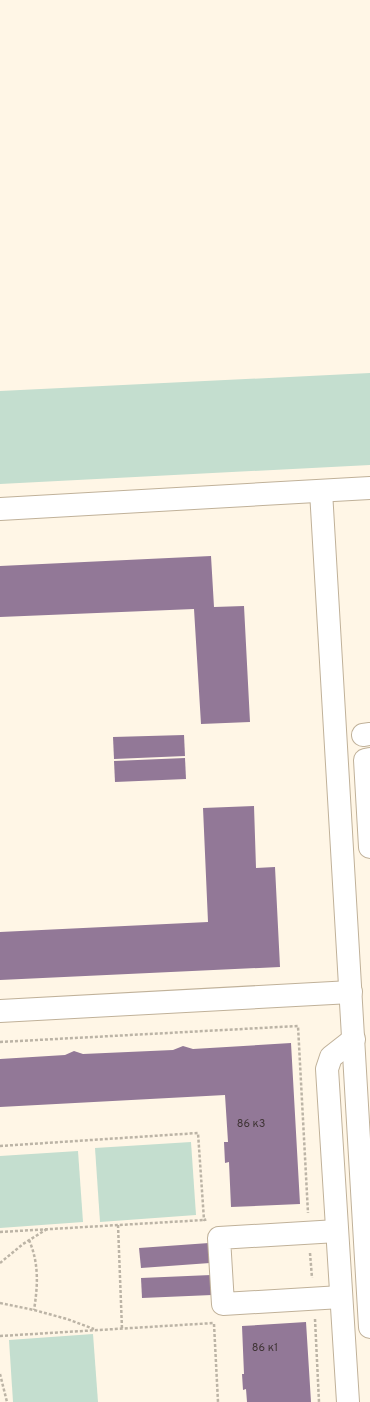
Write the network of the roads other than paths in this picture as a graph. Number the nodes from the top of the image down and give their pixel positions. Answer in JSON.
{"nodes":[{"id":1,"x":370,"y":488,"type":"edge"},
{"id":2,"x":321,"y":491,"type":"junction"},
{"id":3,"x":0,"y":509,"type":"edge"},
{"id":4,"x":370,"y":759,"type":"edge"},
{"id":5,"x":370,"y":846,"type":"edge"},
{"id":6,"x":351,"y":992,"type":"junction"},
{"id":7,"x":0,"y":1011,"type":"edge"},
{"id":8,"x":354,"y":1039,"type":"junction"},
{"id":9,"x":337,"y":1231,"type":"junction"},
{"id":10,"x":342,"y":1297,"type":"junction"},
{"id":11,"x":370,"y":1327,"type":"edge"},
{"id":12,"x":348,"y":1402,"type":"edge"}],
"edges":[{"from":1,"to":2,"type":"lane"},
{"from":2,"to":3,"type":"lane"},
{"from":2,"to":6,"type":"lane"},
{"from":4,"to":5,"type":"lane"},
{"from":6,"to":7,"type":"lane"},
{"from":6,"to":8,"type":"lane"},
{"from":8,"to":9,"type":"lane"},
{"from":8,"to":11,"type":"lane"},
{"from":9,"to":10,"type":"lane"},
{"from":9,"to":10,"type":"lane"},
{"from":10,"to":12,"type":"lane"}]}
